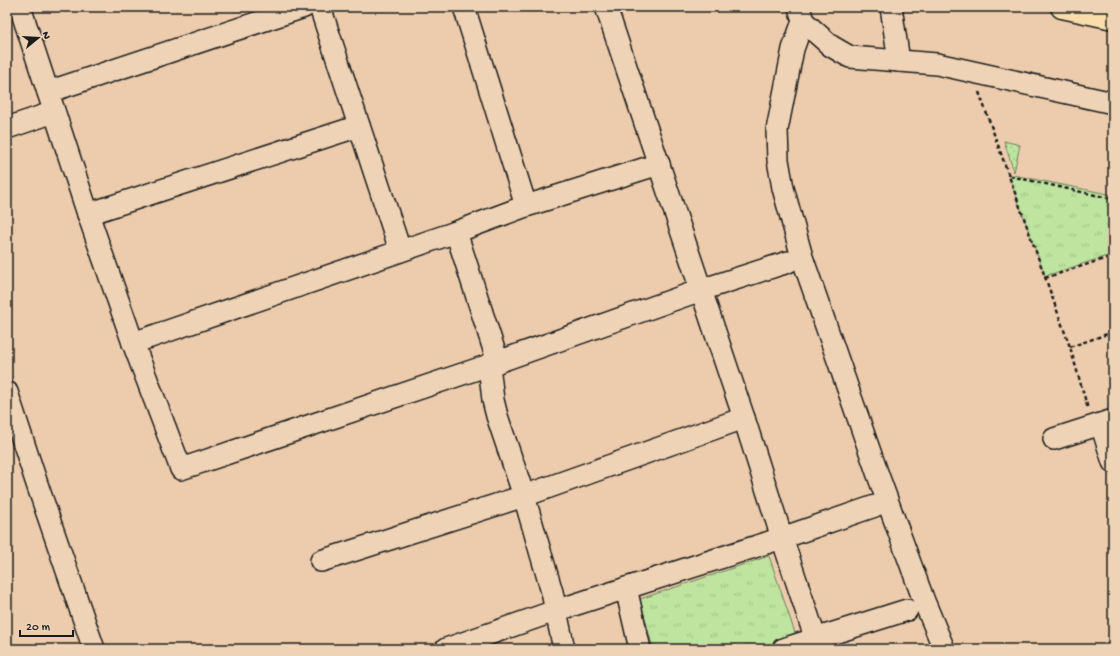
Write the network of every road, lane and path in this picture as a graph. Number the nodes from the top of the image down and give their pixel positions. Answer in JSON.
{"nodes":[{"id":1,"x":20,"y":7,"type":"edge"},
{"id":2,"x":304,"y":7,"type":"edge"},
{"id":3,"x":320,"y":7,"type":"edge"},
{"id":4,"x":464,"y":7,"type":"edge"},
{"id":5,"x":606,"y":7,"type":"edge"},
{"id":6,"x":891,"y":7,"type":"edge"},
{"id":7,"x":1062,"y":7,"type":"edge"},
{"id":8,"x":801,"y":14,"type":"edge"},
{"id":9,"x":1110,"y":18,"type":"edge"},
{"id":10,"x":899,"y":61,"type":"junction"},
{"id":11,"x":972,"y":72,"type":"junction"},
{"id":12,"x":48,"y":92,"type":"junction"},
{"id":13,"x":1113,"y":103,"type":"edge"},
{"id":14,"x":54,"y":112,"type":"junction"},
{"id":15,"x":359,"y":126,"type":"junction"},
{"id":16,"x":7,"y":128,"type":"edge"},
{"id":17,"x":659,"y":164,"type":"junction"},
{"id":18,"x":1009,"y":176,"type":"junction"},
{"id":19,"x":1113,"y":199,"type":"edge"},
{"id":20,"x":526,"y":206,"type":"junction"},
{"id":21,"x":88,"y":214,"type":"junction"},
{"id":22,"x":456,"y":232,"type":"junction"},
{"id":23,"x":400,"y":250,"type":"junction"},
{"id":24,"x":1113,"y":256,"type":"edge"},
{"id":25,"x":788,"y":262,"type":"dead end"},
{"id":26,"x":1045,"y":278,"type":"junction"},
{"id":27,"x":701,"y":290,"type":"junction"},
{"id":28,"x":1113,"y":332,"type":"edge"},
{"id":29,"x":133,"y":342,"type":"junction"},
{"id":30,"x":1070,"y":347,"type":"junction"},
{"id":31,"x":494,"y":363,"type":"junction"},
{"id":32,"x":7,"y":392,"type":"edge"},
{"id":33,"x":744,"y":418,"type":"junction"},
{"id":34,"x":1107,"y":422,"type":"edge"},
{"id":35,"x":1054,"y":439,"type":"dead end"},
{"id":36,"x":1113,"y":462,"type":"edge"},
{"id":37,"x":524,"y":496,"type":"junction"},
{"id":38,"x":875,"y":506,"type":"dead end"},
{"id":39,"x":782,"y":538,"type":"junction"},
{"id":40,"x":322,"y":561,"type":"dead end"},
{"id":41,"x":626,"y":588,"type":"junction"},
{"id":42,"x":907,"y":610,"type":"dead end"},
{"id":43,"x":555,"y":611,"type":"junction"},
{"id":44,"x":817,"y":644,"type":"edge"},
{"id":45,"x":94,"y":649,"type":"edge"},
{"id":46,"x":446,"y":649,"type":"edge"},
{"id":47,"x":564,"y":649,"type":"edge"},
{"id":48,"x":640,"y":649,"type":"edge"},
{"id":49,"x":784,"y":649,"type":"edge"},
{"id":50,"x":944,"y":649,"type":"edge"}],
"edges":[{"from":1,"to":12,"type":"street"},
{"from":2,"to":12,"type":"street"},
{"from":3,"to":15,"type":"street"},
{"from":4,"to":20,"type":"street"},
{"from":5,"to":17,"type":"street"},
{"from":6,"to":10,"type":"street"},
{"from":7,"to":9,"type":"highway"},
{"from":8,"to":10,"type":"street"},
{"from":8,"to":50,"type":"street"},
{"from":10,"to":11,"type":"street"},
{"from":11,"to":13,"type":"street"},
{"from":11,"to":18,"type":"path"},
{"from":12,"to":14,"type":"street"},
{"from":14,"to":16,"type":"street"},
{"from":14,"to":21,"type":"street"},
{"from":15,"to":21,"type":"street"},
{"from":15,"to":23,"type":"street"},
{"from":17,"to":20,"type":"street"},
{"from":17,"to":27,"type":"street"},
{"from":18,"to":19,"type":"path"},
{"from":18,"to":26,"type":"path"},
{"from":20,"to":22,"type":"street"},
{"from":21,"to":29,"type":"street"},
{"from":22,"to":23,"type":"street"},
{"from":22,"to":31,"type":"street"},
{"from":23,"to":29,"type":"street"},
{"from":24,"to":26,"type":"path"},
{"from":25,"to":27,"type":"street"},
{"from":26,"to":30,"type":"path"},
{"from":27,"to":31,"type":"street"},
{"from":27,"to":33,"type":"street"},
{"from":28,"to":30,"type":"path"},
{"from":29,"to":31,"type":"street"},
{"from":30,"to":34,"type":"path"},
{"from":31,"to":37,"type":"street"},
{"from":32,"to":45,"type":"street"},
{"from":33,"to":37,"type":"street"},
{"from":33,"to":39,"type":"street"},
{"from":34,"to":35,"type":"street"},
{"from":34,"to":36,"type":"street"},
{"from":37,"to":40,"type":"street"},
{"from":37,"to":43,"type":"street"},
{"from":38,"to":39,"type":"street"},
{"from":39,"to":41,"type":"street"},
{"from":39,"to":44,"type":"street"},
{"from":41,"to":43,"type":"street"},
{"from":41,"to":48,"type":"street"},
{"from":42,"to":44,"type":"street"},
{"from":43,"to":46,"type":"street"},
{"from":43,"to":47,"type":"street"},
{"from":44,"to":49,"type":"street"}]}
